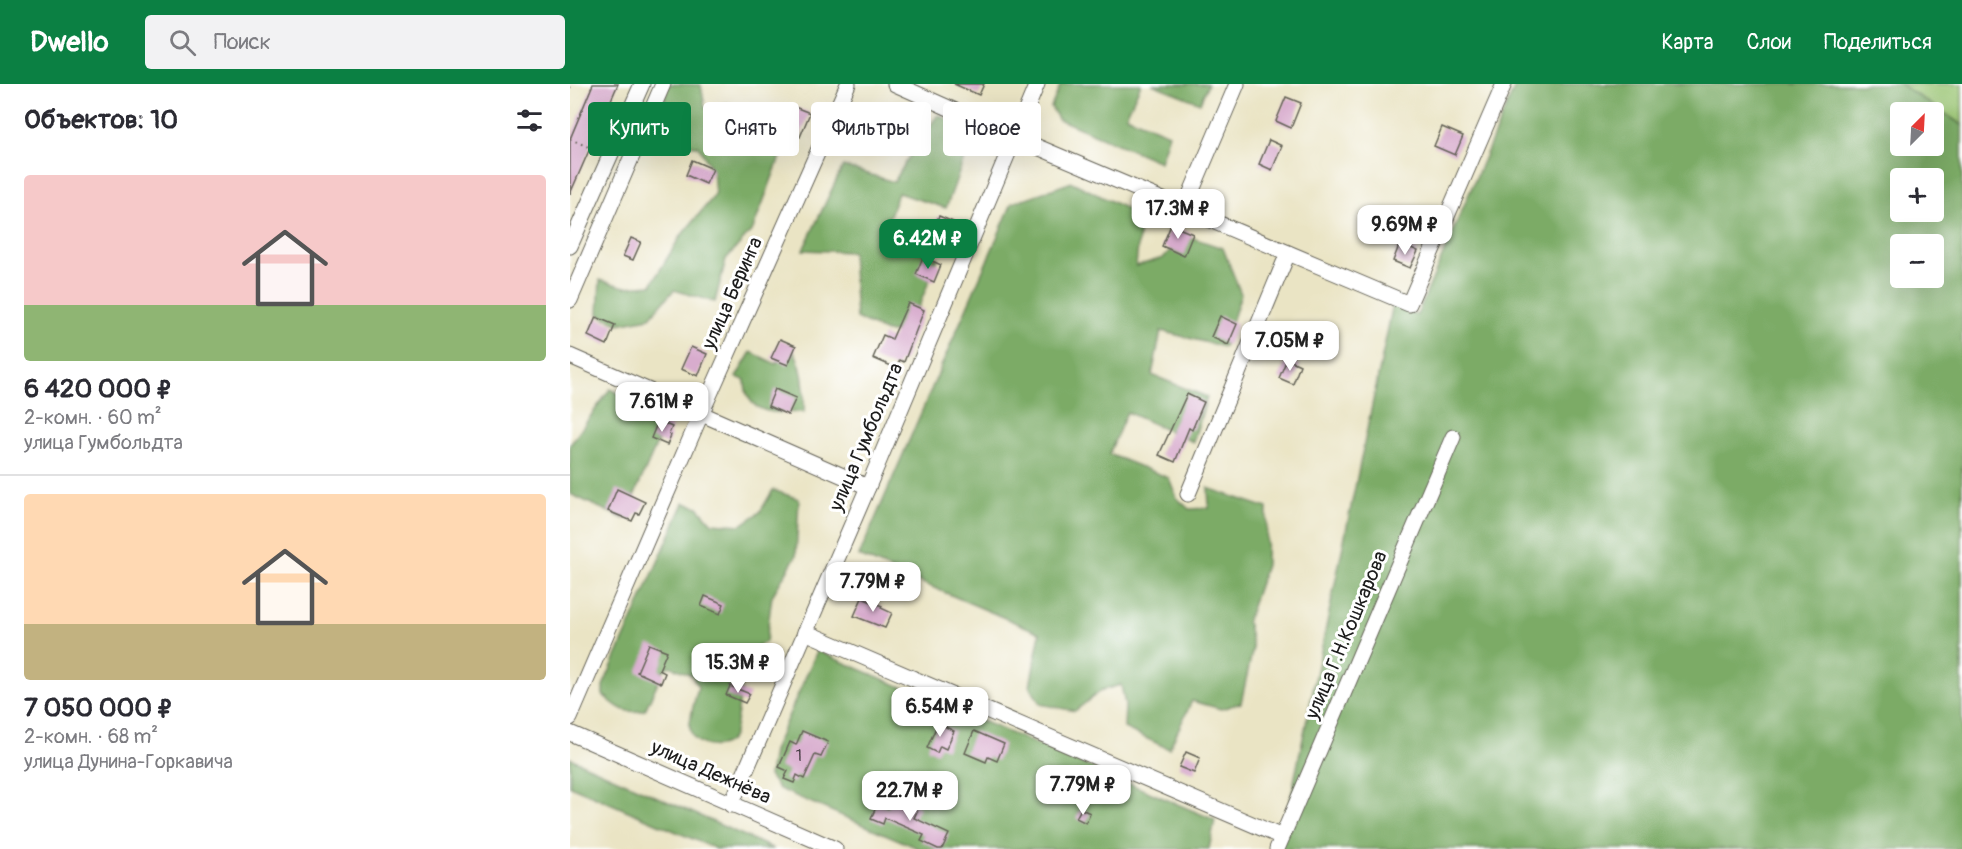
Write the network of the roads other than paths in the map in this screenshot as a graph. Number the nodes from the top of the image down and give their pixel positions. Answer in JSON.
{"nodes":[{"id":1,"x":642,"y":84,"type":"edge"},
{"id":2,"x":663,"y":84,"type":"edge"},
{"id":3,"x":848,"y":84,"type":"edge"},
{"id":4,"x":895,"y":84,"type":"edge"},
{"id":5,"x":1037,"y":84,"type":"edge"},
{"id":6,"x":1237,"y":84,"type":"edge"},
{"id":7,"x":1504,"y":84,"type":"edge"},
{"id":8,"x":1029,"y":102,"type":"edge"},
{"id":9,"x":943,"y":105,"type":"edge"},
{"id":10,"x":1041,"y":148,"type":"edge"},
{"id":11,"x":1006,"y":156,"type":"edge"},
{"id":12,"x":1184,"y":209,"type":"junction"},
{"id":13,"x":570,"y":246,"type":"edge"},
{"id":14,"x":1288,"y":253,"type":"junction"},
{"id":15,"x":570,"y":300,"type":"edge"},
{"id":16,"x":570,"y":356,"type":"edge"},
{"id":17,"x":701,"y":414,"type":"junction"},
{"id":18,"x":1453,"y":437,"type":"dead end"},
{"id":19,"x":868,"y":487,"type":"junction"},
{"id":20,"x":1188,"y":494,"type":"dead end"},
{"id":21,"x":805,"y":632,"type":"junction"},
{"id":22,"x":570,"y":718,"type":"edge"},
{"id":23,"x":570,"y":733,"type":"edge"},
{"id":24,"x":731,"y":805,"type":"junction"},
{"id":25,"x":1280,"y":843,"type":"edge"},
{"id":26,"x":835,"y":849,"type":"edge"}],
"edges":[{"from":1,"to":13,"type":"street"},
{"from":2,"to":15,"type":"street"},
{"from":3,"to":17,"type":"street","name":"улица Беринга"},
{"from":4,"to":9,"type":"street"},
{"from":5,"to":8,"type":"street","name":"улица Гумбольдта"},
{"from":6,"to":12,"type":"street"},
{"from":7,"to":14,"type":"street"},
{"from":10,"to":12,"type":"street"},
{"from":11,"to":19,"type":"street","name":"улица Гумбольдта"},
{"from":12,"to":14,"type":"street"},
{"from":14,"to":20,"type":"street"},
{"from":16,"to":17,"type":"street"},
{"from":17,"to":19,"type":"street"},
{"from":17,"to":22,"type":"street","name":"улица Беринга"},
{"from":18,"to":25,"type":"street","name":"улица Г.Н.Кошкарова"},
{"from":19,"to":21,"type":"street","name":"улица Гумбольдта"},
{"from":21,"to":24,"type":"street","name":"улица Гумбольдта"},
{"from":21,"to":25,"type":"street"},
{"from":23,"to":24,"type":"street","name":"улица Дежнёва"},
{"from":24,"to":26,"type":"street","name":"улица Дежнёва"}]}
